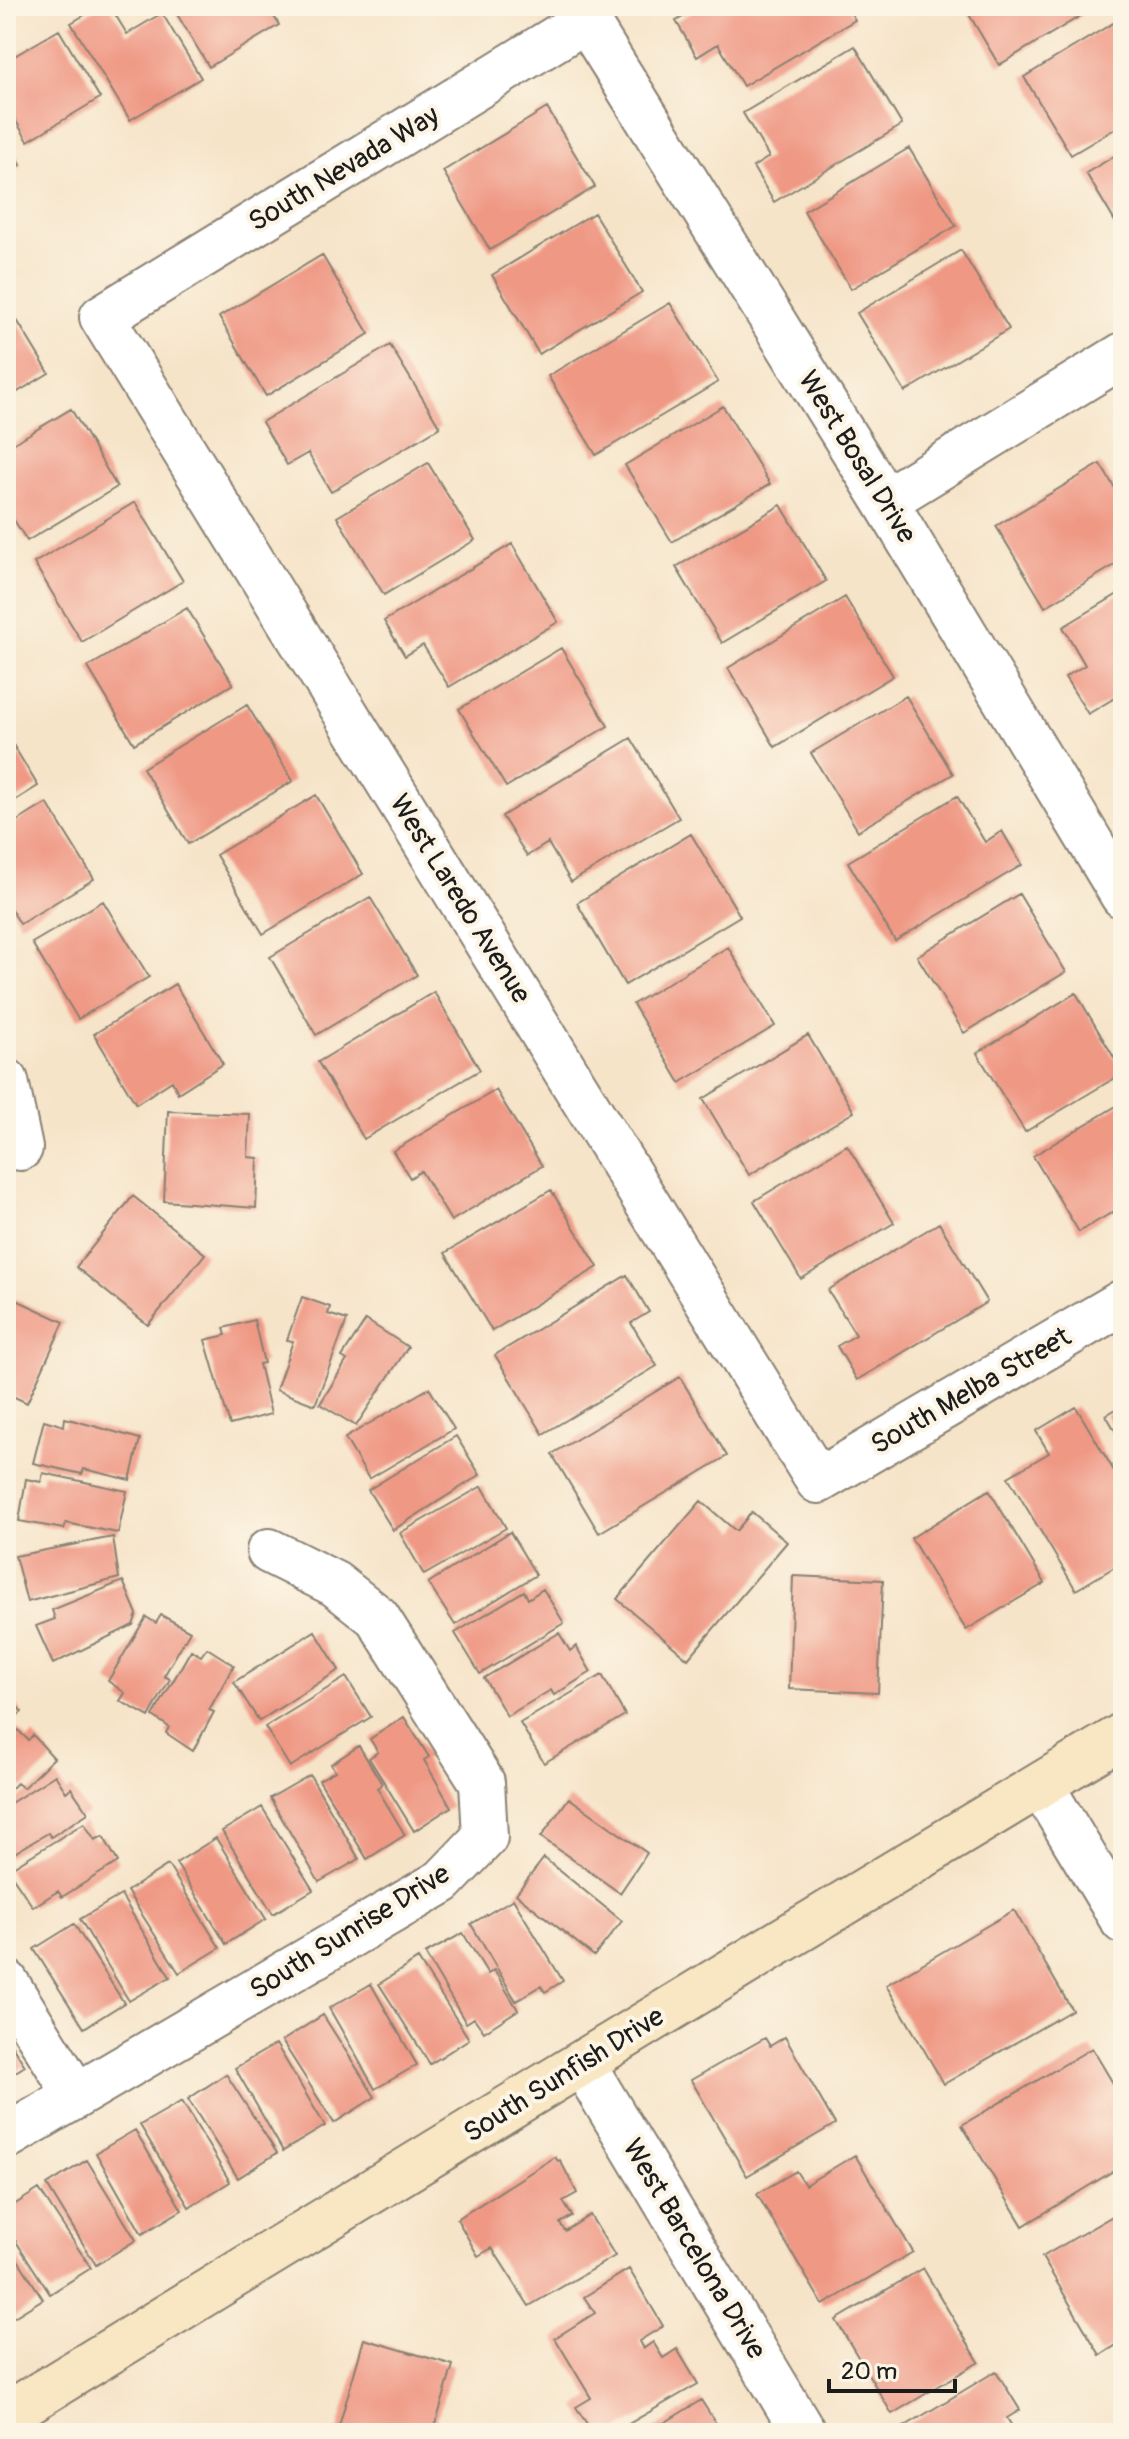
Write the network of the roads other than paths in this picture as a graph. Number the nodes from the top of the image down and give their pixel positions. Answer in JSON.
{"nodes":[{"id":1,"x":586,"y":20,"type":"joint"},
{"id":2,"x":102,"y":317,"type":"joint"},
{"id":3,"x":1123,"y":355,"type":"edge"},
{"id":4,"x":885,"y":501,"type":"junction"},
{"id":5,"x":1123,"y":896,"type":"edge"},
{"id":6,"x":6,"y":1081,"type":"edge"},
{"id":7,"x":20,"y":1148,"type":"dead end"},
{"id":8,"x":1123,"y":1302,"type":"edge"},
{"id":9,"x":818,"y":1481,"type":"joint"},
{"id":10,"x":269,"y":1551,"type":"dead end"},
{"id":11,"x":1123,"y":1735,"type":"edge"},
{"id":12,"x":1041,"y":1785,"type":"junction"},
{"id":13,"x":1123,"y":1921,"type":"edge"},
{"id":14,"x":6,"y":1982,"type":"edge"},
{"id":15,"x":583,"y":2064,"type":"junction"},
{"id":16,"x":76,"y":2095,"type":"junction"},
{"id":17,"x":6,"y":2137,"type":"edge"},
{"id":18,"x":6,"y":2415,"type":"edge"},
{"id":19,"x":804,"y":2433,"type":"edge"}],
"edges":[{"from":1,"to":2,"type":"street","name":"South Nevada Way"},
{"from":1,"to":4,"type":"street","name":"West Bosal Drive"},
{"from":2,"to":9,"type":"street","name":"West Laredo Avenue"},
{"from":3,"to":4,"type":"street"},
{"from":4,"to":5,"type":"street","name":"West Bosal Drive"},
{"from":6,"to":7,"type":"street"},
{"from":8,"to":9,"type":"street","name":"South Melba Street"},
{"from":10,"to":16,"type":"street","name":"South Sunrise Drive"},
{"from":11,"to":12,"type":"street","name":"South Sunfish Drive"},
{"from":12,"to":13,"type":"street"},
{"from":12,"to":15,"type":"street","name":"South Sunfish Drive"},
{"from":14,"to":16,"type":"street"},
{"from":15,"to":18,"type":"street","name":"South Sunfish Drive"},
{"from":15,"to":19,"type":"street","name":"West Barcelona Drive"},
{"from":16,"to":17,"type":"street","name":"South Sunrise Drive"}]}
